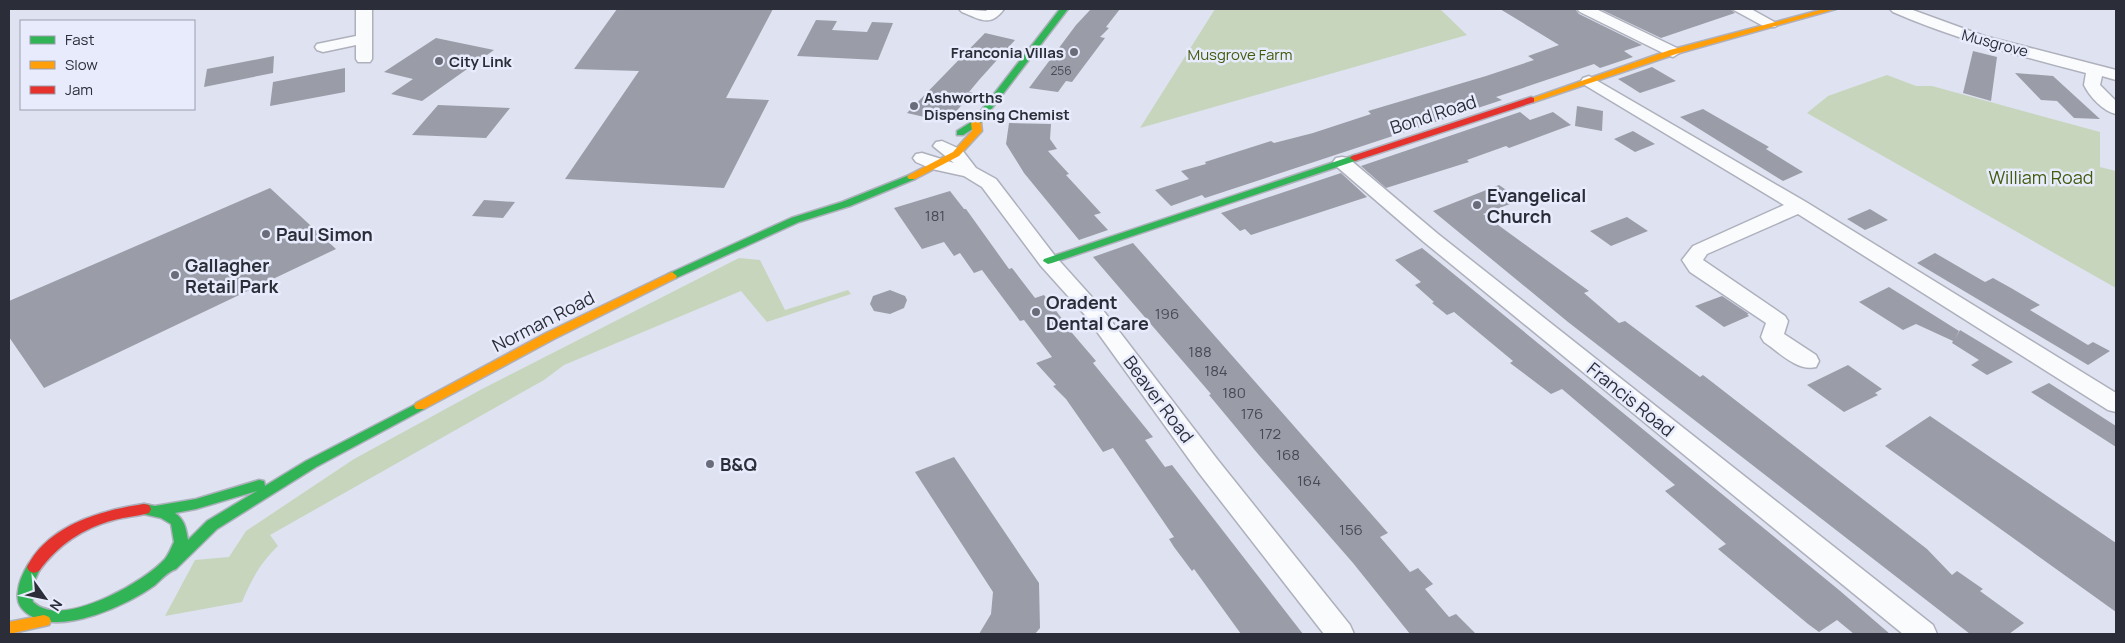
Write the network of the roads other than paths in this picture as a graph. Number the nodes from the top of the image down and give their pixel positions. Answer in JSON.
{"nodes":[{"id":1,"x":364,"y":9,"type":"edge"},
{"id":2,"x":966,"y":9,"type":"edge"},
{"id":3,"x":1064,"y":9,"type":"edge"},
{"id":4,"x":1585,"y":9,"type":"edge"},
{"id":5,"x":1740,"y":9,"type":"edge"},
{"id":6,"x":1832,"y":9,"type":"edge"},
{"id":7,"x":1898,"y":9,"type":"edge"},
{"id":8,"x":995,"y":16,"type":"edge"},
{"id":9,"x":1770,"y":24,"type":"junction"},
{"id":10,"x":364,"y":39,"type":"junction"},
{"id":11,"x":323,"y":47,"type":"dead end"},
{"id":12,"x":1673,"y":52,"type":"junction"},
{"id":13,"x":364,"y":59,"type":"dead end"},
{"id":14,"x":2095,"y":70,"type":"junction"},
{"id":15,"x":2116,"y":75,"type":"edge"},
{"id":16,"x":1589,"y":81,"type":"junction"},
{"id":17,"x":2116,"y":109,"type":"edge"},
{"id":18,"x":976,"y":123,"type":"junction"},
{"id":19,"x":949,"y":150,"type":"junction"},
{"id":20,"x":922,"y":162,"type":"junction"},
{"id":21,"x":1342,"y":162,"type":"junction"},
{"id":22,"x":970,"y":172,"type":"junction"},
{"id":23,"x":831,"y":196,"type":"dead end"},
{"id":24,"x":1799,"y":206,"type":"junction"},
{"id":25,"x":795,"y":220,"type":"junction"},
{"id":26,"x":1048,"y":261,"type":"junction"},
{"id":27,"x":1808,"y":361,"type":"dead end"},
{"id":28,"x":2116,"y":404,"type":"edge"},
{"id":29,"x":311,"y":464,"type":"junction"},
{"id":30,"x":160,"y":510,"type":"junction"},
{"id":31,"x":171,"y":565,"type":"junction"},
{"id":32,"x":33,"y":566,"type":"junction"},
{"id":33,"x":15,"y":584,"type":"dead end"},
{"id":34,"x":44,"y":621,"type":"junction"},
{"id":35,"x":9,"y":628,"type":"edge"},
{"id":36,"x":1340,"y":634,"type":"edge"},
{"id":37,"x":1923,"y":634,"type":"edge"}],
"edges":[{"from":1,"to":10,"type":"street"},
{"from":2,"to":8,"type":"street"},
{"from":3,"to":18,"type":"main road"},
{"from":4,"to":12,"type":"street"},
{"from":5,"to":9,"type":"street"},
{"from":6,"to":9,"type":"main road","name":"Bond Road"},
{"from":7,"to":14,"type":"street","name":"Musgrove"},
{"from":9,"to":12,"type":"main road","name":"Bond Road"},
{"from":10,"to":11,"type":"street"},
{"from":10,"to":13,"type":"street"},
{"from":12,"to":16,"type":"main road","name":"Bond Road"},
{"from":14,"to":15,"type":"street","name":"Musgrove"},
{"from":14,"to":17,"type":"street"},
{"from":16,"to":21,"type":"main road","name":"Bond Road"},
{"from":16,"to":24,"type":"street"},
{"from":18,"to":19,"type":"main road"},
{"from":18,"to":19,"type":"main road"},
{"from":19,"to":20,"type":"main road"},
{"from":19,"to":20,"type":"main road"},
{"from":19,"to":22,"type":"street","name":"Beaver Road"},
{"from":20,"to":22,"type":"street","name":"Beaver Road"},
{"from":20,"to":25,"type":"main road","name":"Norman Road"},
{"from":21,"to":26,"type":"main road","name":"Bond Road"},
{"from":21,"to":37,"type":"street","name":"Francis Road"},
{"from":22,"to":26,"type":"street","name":"Beaver Road"},
{"from":23,"to":25,"type":"main road","name":"Norman Road"},
{"from":24,"to":27,"type":"street"},
{"from":24,"to":28,"type":"street"},
{"from":25,"to":29,"type":"main road","name":"Norman Road"},
{"from":26,"to":36,"type":"street","name":"Beaver Road"},
{"from":29,"to":30,"type":"main road","name":"Norman Road"},
{"from":29,"to":31,"type":"main road","name":"Norman Road"},
{"from":30,"to":31,"type":"main road"},
{"from":30,"to":32,"type":"main road","name":"Norman Road"},
{"from":31,"to":34,"type":"main road","name":"Norman Road"},
{"from":32,"to":33,"type":"main road"},
{"from":32,"to":34,"type":"main road"},
{"from":34,"to":35,"type":"main road"}]}
